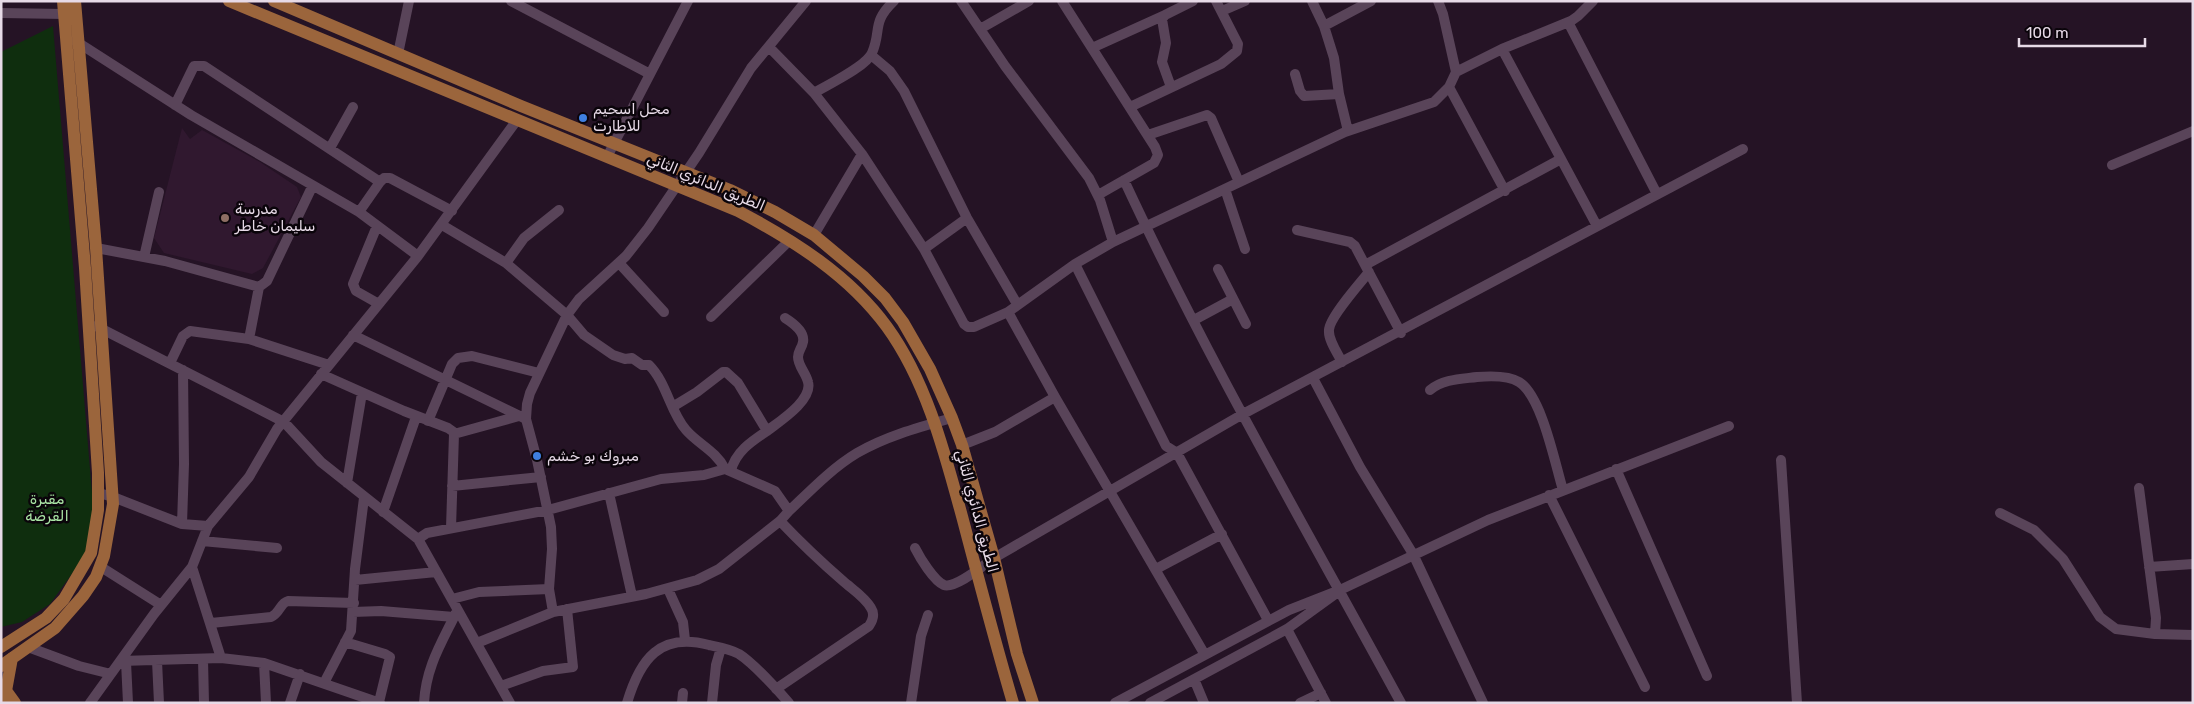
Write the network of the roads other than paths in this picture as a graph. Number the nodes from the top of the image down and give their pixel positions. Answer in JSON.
{"nodes":[{"id":1,"x":229,"y":1,"type":"edge"},
{"id":2,"x":274,"y":1,"type":"edge"},
{"id":3,"x":409,"y":1,"type":"edge"},
{"id":4,"x":511,"y":1,"type":"edge"},
{"id":5,"x":688,"y":1,"type":"edge"},
{"id":6,"x":806,"y":1,"type":"edge"},
{"id":7,"x":894,"y":1,"type":"edge"},
{"id":8,"x":961,"y":1,"type":"edge"},
{"id":9,"x":1029,"y":1,"type":"edge"},
{"id":10,"x":1062,"y":1,"type":"edge"},
{"id":11,"x":1193,"y":1,"type":"edge"},
{"id":12,"x":1216,"y":1,"type":"edge"},
{"id":13,"x":1245,"y":1,"type":"edge"},
{"id":14,"x":1312,"y":1,"type":"edge"},
{"id":15,"x":1371,"y":1,"type":"edge"},
{"id":16,"x":1438,"y":1,"type":"edge"},
{"id":17,"x":1593,"y":1,"type":"edge"},
{"id":18,"x":71,"y":4,"type":"edge"},
{"id":19,"x":1222,"y":11,"type":"junction"},
{"id":20,"x":1,"y":13,"type":"edge"},
{"id":21,"x":1165,"y":16,"type":"junction"},
{"id":22,"x":1568,"y":22,"type":"junction"},
{"id":23,"x":1324,"y":26,"type":"junction"},
{"id":24,"x":980,"y":29,"type":"junction"},
{"id":25,"x":66,"y":36,"type":"junction"},
{"id":26,"x":79,"y":43,"type":"junction"},
{"id":27,"x":769,"y":47,"type":"junction"},
{"id":28,"x":1092,"y":48,"type":"junction"},
{"id":29,"x":1502,"y":49,"type":"junction"},
{"id":30,"x":398,"y":54,"type":"junction"},
{"id":31,"x":871,"y":54,"type":"junction"},
{"id":32,"x":1456,"y":72,"type":"junction"},
{"id":33,"x":650,"y":74,"type":"junction"},
{"id":34,"x":1295,"y":74,"type":"dead end"},
{"id":35,"x":1171,"y":87,"type":"junction"},
{"id":36,"x":1449,"y":87,"type":"junction"},
{"id":37,"x":814,"y":93,"type":"junction"},
{"id":38,"x":1338,"y":94,"type":"junction"},
{"id":39,"x":175,"y":105,"type":"junction"},
{"id":40,"x":353,"y":107,"type":"dead end"},
{"id":41,"x":1130,"y":107,"type":"junction"},
{"id":42,"x":517,"y":120,"type":"junction"},
{"id":43,"x":1348,"y":131,"type":"junction"},
{"id":44,"x":2193,"y":131,"type":"edge"},
{"id":45,"x":1148,"y":135,"type":"junction"},
{"id":46,"x":614,"y":143,"type":"junction"},
{"id":47,"x":330,"y":148,"type":"junction"},
{"id":48,"x":1743,"y":149,"type":"dead end"},
{"id":49,"x":862,"y":154,"type":"junction"},
{"id":50,"x":607,"y":157,"type":"junction"},
{"id":51,"x":1561,"y":160,"type":"junction"},
{"id":52,"x":2112,"y":165,"type":"dead end"},
{"id":53,"x":685,"y":173,"type":"junction"},
{"id":54,"x":1124,"y":180,"type":"junction"},
{"id":55,"x":380,"y":182,"type":"junction"},
{"id":56,"x":1239,"y":182,"type":"junction"},
{"id":57,"x":676,"y":186,"type":"junction"},
{"id":58,"x":312,"y":187,"type":"junction"},
{"id":59,"x":1225,"y":189,"type":"junction"},
{"id":60,"x":1504,"y":191,"type":"junction"},
{"id":61,"x":159,"y":192,"type":"dead end"},
{"id":62,"x":1657,"y":194,"type":"junction"},
{"id":63,"x":1098,"y":195,"type":"junction"},
{"id":64,"x":559,"y":210,"type":"dead end"},
{"id":65,"x":452,"y":211,"type":"junction"},
{"id":66,"x":359,"y":212,"type":"junction"},
{"id":67,"x":967,"y":218,"type":"junction"},
{"id":68,"x":442,"y":225,"type":"junction"},
{"id":69,"x":377,"y":226,"type":"junction"},
{"id":70,"x":1145,"y":226,"type":"junction"},
{"id":71,"x":1597,"y":226,"type":"junction"},
{"id":72,"x":1297,"y":230,"type":"dead end"},
{"id":73,"x":814,"y":235,"type":"junction"},
{"id":74,"x":790,"y":240,"type":"junction"},
{"id":75,"x":1113,"y":242,"type":"junction"},
{"id":76,"x":96,"y":248,"type":"junction"},
{"id":77,"x":1245,"y":249,"type":"dead end"},
{"id":78,"x":924,"y":250,"type":"junction"},
{"id":79,"x":418,"y":256,"type":"junction"},
{"id":80,"x":144,"y":257,"type":"junction"},
{"id":81,"x":506,"y":263,"type":"junction"},
{"id":82,"x":619,"y":264,"type":"junction"},
{"id":83,"x":1075,"y":264,"type":"junction"},
{"id":84,"x":1367,"y":268,"type":"junction"},
{"id":85,"x":1218,"y":270,"type":"dead end"},
{"id":86,"x":259,"y":287,"type":"junction"},
{"id":87,"x":1233,"y":299,"type":"junction"},
{"id":88,"x":379,"y":304,"type":"junction"},
{"id":89,"x":1017,"y":304,"type":"junction"},
{"id":90,"x":664,"y":312,"type":"dead end"},
{"id":91,"x":1008,"y":312,"type":"junction"},
{"id":92,"x":567,"y":314,"type":"junction"},
{"id":93,"x":711,"y":317,"type":"dead end"},
{"id":94,"x":785,"y":318,"type":"dead end"},
{"id":95,"x":1194,"y":320,"type":"junction"},
{"id":96,"x":1246,"y":324,"type":"dead end"},
{"id":97,"x":95,"y":326,"type":"junction"},
{"id":98,"x":1401,"y":332,"type":"junction"},
{"id":99,"x":353,"y":335,"type":"junction"},
{"id":100,"x":248,"y":339,"type":"junction"},
{"id":101,"x":1342,"y":362,"type":"junction"},
{"id":102,"x":170,"y":363,"type":"junction"},
{"id":103,"x":329,"y":364,"type":"junction"},
{"id":104,"x":183,"y":370,"type":"junction"},
{"id":105,"x":539,"y":373,"type":"junction"},
{"id":106,"x":321,"y":374,"type":"junction"},
{"id":107,"x":1313,"y":378,"type":"junction"},
{"id":108,"x":445,"y":380,"type":"junction"},
{"id":109,"x":1430,"y":390,"type":"dead end"},
{"id":110,"x":362,"y":393,"type":"junction"},
{"id":111,"x":1055,"y":397,"type":"junction"},
{"id":112,"x":674,"y":406,"type":"junction"},
{"id":113,"x":1244,"y":414,"type":"junction"},
{"id":114,"x":416,"y":417,"type":"junction"},
{"id":115,"x":523,"y":417,"type":"junction"},
{"id":116,"x":952,"y":418,"type":"junction"},
{"id":117,"x":428,"y":421,"type":"junction"},
{"id":118,"x":284,"y":422,"type":"junction"},
{"id":119,"x":934,"y":423,"type":"junction"},
{"id":120,"x":1729,"y":426,"type":"dead end"},
{"id":121,"x":767,"y":431,"type":"junction"},
{"id":122,"x":455,"y":433,"type":"junction"},
{"id":123,"x":962,"y":445,"type":"junction"},
{"id":124,"x":1177,"y":453,"type":"junction"},
{"id":125,"x":1781,"y":460,"type":"dead end"},
{"id":126,"x":1616,"y":469,"type":"junction"},
{"id":127,"x":728,"y":470,"type":"junction"},
{"id":128,"x":541,"y":477,"type":"junction"},
{"id":129,"x":346,"y":484,"type":"junction"},
{"id":130,"x":452,"y":486,"type":"junction"},
{"id":131,"x":2140,"y":488,"type":"dead end"},
{"id":132,"x":1110,"y":490,"type":"junction"},
{"id":133,"x":1563,"y":490,"type":"junction"},
{"id":134,"x":609,"y":492,"type":"junction"},
{"id":135,"x":99,"y":493,"type":"junction"},
{"id":136,"x":1549,"y":495,"type":"junction"},
{"id":137,"x":113,"y":497,"type":"junction"},
{"id":138,"x":364,"y":498,"type":"junction"},
{"id":139,"x":548,"y":510,"type":"junction"},
{"id":140,"x":789,"y":510,"type":"junction"},
{"id":141,"x":383,"y":512,"type":"junction"},
{"id":142,"x":2000,"y":513,"type":"dead end"},
{"id":143,"x":780,"y":521,"type":"junction"},
{"id":144,"x":182,"y":524,"type":"junction"},
{"id":145,"x":208,"y":526,"type":"junction"},
{"id":146,"x":451,"y":528,"type":"junction"},
{"id":147,"x":1222,"y":534,"type":"junction"},
{"id":148,"x":418,"y":539,"type":"junction"},
{"id":149,"x":202,"y":541,"type":"junction"},
{"id":150,"x":277,"y":548,"type":"dead end"},
{"id":151,"x":915,"y":548,"type":"dead end"},
{"id":152,"x":1413,"y":554,"type":"junction"},
{"id":153,"x":994,"y":558,"type":"junction"},
{"id":154,"x":2193,"y":564,"type":"edge"},
{"id":155,"x":100,"y":567,"type":"junction"},
{"id":156,"x":192,"y":567,"type":"junction"},
{"id":157,"x":2149,"y":567,"type":"junction"},
{"id":158,"x":1156,"y":569,"type":"junction"},
{"id":159,"x":976,"y":571,"type":"junction"},
{"id":160,"x":436,"y":572,"type":"junction"},
{"id":161,"x":355,"y":580,"type":"junction"},
{"id":162,"x":549,"y":589,"type":"junction"},
{"id":163,"x":668,"y":589,"type":"junction"},
{"id":164,"x":1340,"y":590,"type":"junction"},
{"id":165,"x":632,"y":596,"type":"junction"},
{"id":166,"x":452,"y":599,"type":"junction"},
{"id":167,"x":161,"y":605,"type":"junction"},
{"id":168,"x":353,"y":608,"type":"junction"},
{"id":169,"x":567,"y":609,"type":"junction"},
{"id":170,"x":553,"y":612,"type":"junction"},
{"id":171,"x":456,"y":614,"type":"junction"},
{"id":172,"x":928,"y":615,"type":"dead end"},
{"id":173,"x":1268,"y":620,"type":"junction"},
{"id":174,"x":211,"y":623,"type":"junction"},
{"id":175,"x":1287,"y":630,"type":"junction"},
{"id":176,"x":2155,"y":634,"type":"junction"},
{"id":177,"x":2193,"y":635,"type":"edge"},
{"id":178,"x":7,"y":640,"type":"edge"},
{"id":179,"x":685,"y":640,"type":"junction"},
{"id":180,"x":345,"y":642,"type":"junction"},
{"id":181,"x":477,"y":643,"type":"junction"},
{"id":182,"x":1,"y":647,"type":"edge"},
{"id":183,"x":28,"y":647,"type":"junction"},
{"id":184,"x":721,"y":648,"type":"junction"},
{"id":185,"x":1206,"y":655,"type":"junction"},
{"id":186,"x":12,"y":658,"type":"junction"},
{"id":187,"x":220,"y":658,"type":"junction"},
{"id":188,"x":203,"y":659,"type":"junction"},
{"id":189,"x":157,"y":661,"type":"junction"},
{"id":190,"x":123,"y":662,"type":"junction"},
{"id":191,"x":264,"y":662,"type":"junction"},
{"id":192,"x":1,"y":666,"type":"edge"},
{"id":193,"x":111,"y":674,"type":"junction"},
{"id":194,"x":300,"y":674,"type":"junction"},
{"id":195,"x":1707,"y":676,"type":"dead end"},
{"id":196,"x":1194,"y":679,"type":"junction"},
{"id":197,"x":324,"y":683,"type":"junction"},
{"id":198,"x":500,"y":686,"type":"junction"},
{"id":199,"x":1645,"y":688,"type":"dead end"},
{"id":200,"x":776,"y":689,"type":"junction"},
{"id":201,"x":1321,"y":693,"type":"junction"},
{"id":202,"x":3,"y":695,"type":"edge"},
{"id":203,"x":360,"y":700,"type":"edge"},
{"id":204,"x":15,"y":703,"type":"edge"},
{"id":205,"x":90,"y":703,"type":"edge"},
{"id":206,"x":128,"y":703,"type":"edge"},
{"id":207,"x":159,"y":703,"type":"edge"},
{"id":208,"x":204,"y":703,"type":"edge"},
{"id":209,"x":266,"y":703,"type":"edge"},
{"id":210,"x":290,"y":703,"type":"edge"},
{"id":211,"x":379,"y":703,"type":"edge"},
{"id":212,"x":424,"y":703,"type":"edge"},
{"id":213,"x":510,"y":703,"type":"edge"},
{"id":214,"x":627,"y":703,"type":"edge"},
{"id":215,"x":712,"y":703,"type":"edge"},
{"id":216,"x":789,"y":703,"type":"edge"},
{"id":217,"x":911,"y":703,"type":"edge"},
{"id":218,"x":1013,"y":703,"type":"edge"},
{"id":219,"x":1034,"y":703,"type":"edge"},
{"id":220,"x":1115,"y":703,"type":"edge"},
{"id":221,"x":1150,"y":703,"type":"edge"},
{"id":222,"x":1204,"y":703,"type":"edge"},
{"id":223,"x":1300,"y":703,"type":"edge"},
{"id":224,"x":1326,"y":703,"type":"edge"},
{"id":225,"x":1401,"y":703,"type":"edge"},
{"id":226,"x":1483,"y":703,"type":"edge"},
{"id":227,"x":1797,"y":703,"type":"edge"}],
"edges":[{"from":1,"to":42,"type":"main road","name":"الطريق الدائري الثاني"},
{"from":2,"to":30,"type":"main road","name":"الطريق الدائري الثاني"},
{"from":3,"to":30,"type":"street"},
{"from":4,"to":33,"type":"street"},
{"from":5,"to":33,"type":"street"},
{"from":6,"to":27,"type":"street"},
{"from":7,"to":31,"type":"street"},
{"from":8,"to":24,"type":"street"},
{"from":9,"to":24,"type":"street"},
{"from":10,"to":28,"type":"street"},
{"from":11,"to":21,"type":"street"},
{"from":12,"to":19,"type":"street"},
{"from":13,"to":19,"type":"street"},
{"from":14,"to":23,"type":"street"},
{"from":15,"to":23,"type":"street"},
{"from":16,"to":32,"type":"street"},
{"from":17,"to":22,"type":"street"},
{"from":18,"to":20,"type":"street"},
{"from":18,"to":25,"type":"main road"},
{"from":18,"to":26,"type":"main road"},
{"from":19,"to":35,"type":"street"},
{"from":21,"to":28,"type":"street"},
{"from":21,"to":35,"type":"street"},
{"from":22,"to":29,"type":"street"},
{"from":22,"to":62,"type":"street"},
{"from":23,"to":38,"type":"street"},
{"from":24,"to":63,"type":"street"},
{"from":25,"to":26,"type":"street"},
{"from":25,"to":97,"type":"main road"},
{"from":26,"to":39,"type":"street"},
{"from":26,"to":76,"type":"main road"},
{"from":27,"to":37,"type":"street"},
{"from":27,"to":53,"type":"street"},
{"from":28,"to":41,"type":"street"},
{"from":29,"to":32,"type":"street"},
{"from":29,"to":51,"type":"street"},
{"from":30,"to":46,"type":"main road","name":"الطريق الدائري الثاني"},
{"from":31,"to":37,"type":"street"},
{"from":31,"to":67,"type":"street"},
{"from":32,"to":36,"type":"street"},
{"from":33,"to":46,"type":"street"},
{"from":34,"to":38,"type":"street"},
{"from":35,"to":41,"type":"street"},
{"from":36,"to":43,"type":"street"},
{"from":36,"to":60,"type":"street"},
{"from":37,"to":49,"type":"street"},
{"from":38,"to":43,"type":"street"},
{"from":39,"to":47,"type":"street"},
{"from":39,"to":58,"type":"street"},
{"from":40,"to":47,"type":"street"},
{"from":41,"to":45,"type":"street"},
{"from":42,"to":50,"type":"main road","name":"الطريق الدائري الثاني"},
{"from":42,"to":65,"type":"street"},
{"from":43,"to":56,"type":"street"},
{"from":44,"to":52,"type":"street"},
{"from":45,"to":54,"type":"street"},
{"from":45,"to":56,"type":"street"},
{"from":46,"to":50,"type":"street"},
{"from":46,"to":53,"type":"main road","name":"الطريق الدائري الثاني"},
{"from":47,"to":55,"type":"street"},
{"from":48,"to":62,"type":"street"},
{"from":49,"to":73,"type":"street"},
{"from":49,"to":78,"type":"street"},
{"from":50,"to":57,"type":"main road","name":"الطريق الدائري الثاني"},
{"from":51,"to":60,"type":"street"},
{"from":51,"to":71,"type":"street"},
{"from":53,"to":57,"type":"street"},
{"from":53,"to":73,"type":"main road","name":"الطريق الدائري الثاني"},
{"from":54,"to":63,"type":"street"},
{"from":54,"to":70,"type":"street"},
{"from":55,"to":65,"type":"street"},
{"from":55,"to":66,"type":"street"},
{"from":56,"to":59,"type":"street"},
{"from":57,"to":74,"type":"main road","name":"الطريق الدائري الثاني"},
{"from":57,"to":82,"type":"street"},
{"from":58,"to":66,"type":"street"},
{"from":58,"to":86,"type":"street"},
{"from":59,"to":70,"type":"street"},
{"from":59,"to":77,"type":"street"},
{"from":60,"to":84,"type":"street"},
{"from":61,"to":80,"type":"street"},
{"from":62,"to":71,"type":"street"},
{"from":63,"to":75,"type":"street"},
{"from":64,"to":81,"type":"street"},
{"from":65,"to":68,"type":"street"},
{"from":66,"to":69,"type":"street"},
{"from":67,"to":78,"type":"street"},
{"from":67,"to":89,"type":"street"},
{"from":68,"to":79,"type":"street"},
{"from":68,"to":81,"type":"street"},
{"from":69,"to":79,"type":"street"},
{"from":69,"to":88,"type":"street"},
{"from":70,"to":75,"type":"street"},
{"from":70,"to":95,"type":"street"},
{"from":71,"to":98,"type":"street"},
{"from":72,"to":84,"type":"street"},
{"from":73,"to":116,"type":"main road","name":"الطريق الدائري الثاني"},
{"from":74,"to":93,"type":"street"},
{"from":74,"to":119,"type":"main road","name":"الطريق الدائري الثاني"},
{"from":75,"to":83,"type":"street"},
{"from":76,"to":80,"type":"street"},
{"from":76,"to":97,"type":"main road"},
{"from":78,"to":91,"type":"street"},
{"from":79,"to":88,"type":"street"},
{"from":80,"to":86,"type":"street"},
{"from":81,"to":92,"type":"street"},
{"from":82,"to":90,"type":"street"},
{"from":82,"to":92,"type":"street"},
{"from":83,"to":89,"type":"street"},
{"from":83,"to":124,"type":"street"},
{"from":84,"to":98,"type":"street"},
{"from":84,"to":101,"type":"street"},
{"from":85,"to":87,"type":"street"},
{"from":86,"to":100,"type":"street"},
{"from":87,"to":95,"type":"street"},
{"from":87,"to":96,"type":"street"},
{"from":88,"to":99,"type":"street"},
{"from":89,"to":91,"type":"street"},
{"from":91,"to":111,"type":"street"},
{"from":92,"to":105,"type":"street"},
{"from":92,"to":112,"type":"street"},
{"from":94,"to":121,"type":"street"},
{"from":95,"to":113,"type":"street"},
{"from":97,"to":102,"type":"street"},
{"from":97,"to":135,"type":"main road"},
{"from":97,"to":137,"type":"main road"},
{"from":98,"to":101,"type":"street"},
{"from":99,"to":103,"type":"street"},
{"from":99,"to":108,"type":"street"},
{"from":100,"to":102,"type":"street"},
{"from":100,"to":103,"type":"street"},
{"from":101,"to":107,"type":"street"},
{"from":102,"to":104,"type":"street"},
{"from":103,"to":106,"type":"street"},
{"from":104,"to":118,"type":"street"},
{"from":104,"to":144,"type":"street"},
{"from":105,"to":108,"type":"street"},
{"from":105,"to":115,"type":"street"},
{"from":106,"to":110,"type":"street"},
{"from":106,"to":118,"type":"street"},
{"from":107,"to":113,"type":"street"},
{"from":107,"to":152,"type":"street"},
{"from":108,"to":115,"type":"street"},
{"from":108,"to":117,"type":"street"},
{"from":109,"to":133,"type":"street"},
{"from":110,"to":114,"type":"street"},
{"from":110,"to":129,"type":"street"},
{"from":111,"to":123,"type":"street"},
{"from":111,"to":132,"type":"street"},
{"from":112,"to":121,"type":"street"},
{"from":112,"to":127,"type":"street"},
{"from":113,"to":124,"type":"street"},
{"from":113,"to":164,"type":"street"},
{"from":114,"to":117,"type":"street"},
{"from":114,"to":141,"type":"street"},
{"from":115,"to":122,"type":"street"},
{"from":115,"to":128,"type":"street"},
{"from":116,"to":119,"type":"street"},
{"from":116,"to":123,"type":"main road","name":"الطريق الدائري الثاني"},
{"from":117,"to":122,"type":"street"},
{"from":118,"to":129,"type":"street"},
{"from":118,"to":145,"type":"street"},
{"from":119,"to":140,"type":"street"},
{"from":119,"to":159,"type":"main road","name":"الطريق الدائري الثاني"},
{"from":120,"to":126,"type":"street"},
{"from":121,"to":127,"type":"street"},
{"from":122,"to":130,"type":"street"},
{"from":123,"to":153,"type":"main road","name":"الطريق الدائري الثاني"},
{"from":124,"to":132,"type":"street"},
{"from":124,"to":147,"type":"street"},
{"from":125,"to":227,"type":"street"},
{"from":126,"to":133,"type":"street"},
{"from":126,"to":195,"type":"street"},
{"from":127,"to":134,"type":"street"},
{"from":127,"to":140,"type":"street"},
{"from":128,"to":130,"type":"street"},
{"from":128,"to":139,"type":"street"},
{"from":129,"to":138,"type":"street"},
{"from":130,"to":146,"type":"street"},
{"from":131,"to":157,"type":"street"},
{"from":132,"to":153,"type":"street"},
{"from":132,"to":158,"type":"street"},
{"from":133,"to":136,"type":"street"},
{"from":134,"to":139,"type":"street"},
{"from":134,"to":165,"type":"street"},
{"from":135,"to":137,"type":"street"},
{"from":135,"to":178,"type":"main road"},
{"from":136,"to":152,"type":"street"},
{"from":136,"to":199,"type":"street"},
{"from":137,"to":144,"type":"street"},
{"from":137,"to":155,"type":"main road"},
{"from":138,"to":141,"type":"street"},
{"from":138,"to":161,"type":"street"},
{"from":139,"to":146,"type":"street"},
{"from":139,"to":162,"type":"street"},
{"from":140,"to":143,"type":"street"},
{"from":141,"to":148,"type":"street"},
{"from":142,"to":176,"type":"street"},
{"from":143,"to":163,"type":"street"},
{"from":143,"to":200,"type":"street"},
{"from":144,"to":145,"type":"street"},
{"from":145,"to":149,"type":"street"},
{"from":146,"to":148,"type":"street"},
{"from":147,"to":158,"type":"street"},
{"from":147,"to":173,"type":"street"},
{"from":148,"to":160,"type":"street"},
{"from":149,"to":150,"type":"street"},
{"from":149,"to":156,"type":"street"},
{"from":151,"to":159,"type":"street"},
{"from":152,"to":164,"type":"street"},
{"from":152,"to":226,"type":"street"},
{"from":153,"to":159,"type":"street"},
{"from":153,"to":219,"type":"main road","name":"الطريق الدائري الثاني"},
{"from":154,"to":157,"type":"street"},
{"from":155,"to":167,"type":"street"},
{"from":155,"to":183,"type":"main road"},
{"from":156,"to":167,"type":"street"},
{"from":156,"to":174,"type":"street"},
{"from":157,"to":176,"type":"street"},
{"from":158,"to":185,"type":"street"},
{"from":159,"to":218,"type":"main road","name":"الطريق الدائري الثاني"},
{"from":160,"to":161,"type":"street"},
{"from":160,"to":166,"type":"street"},
{"from":161,"to":168,"type":"street"},
{"from":162,"to":166,"type":"street"},
{"from":162,"to":170,"type":"street"},
{"from":163,"to":165,"type":"street"},
{"from":163,"to":179,"type":"street"},
{"from":164,"to":173,"type":"street"},
{"from":164,"to":175,"type":"street"},
{"from":164,"to":225,"type":"street"},
{"from":165,"to":169,"type":"street"},
{"from":166,"to":171,"type":"street"},
{"from":167,"to":190,"type":"street"},
{"from":168,"to":171,"type":"street"},
{"from":168,"to":174,"type":"street"},
{"from":168,"to":180,"type":"street"},
{"from":169,"to":170,"type":"street"},
{"from":169,"to":198,"type":"street"},
{"from":170,"to":181,"type":"street"},
{"from":171,"to":181,"type":"street"},
{"from":171,"to":212,"type":"street"},
{"from":172,"to":217,"type":"street"},
{"from":173,"to":185,"type":"street"},
{"from":174,"to":187,"type":"street"},
{"from":175,"to":196,"type":"street"},
{"from":175,"to":201,"type":"street"},
{"from":176,"to":177,"type":"street"},
{"from":178,"to":182,"type":"main road"},
{"from":179,"to":184,"type":"street"},
{"from":179,"to":214,"type":"street"},
{"from":180,"to":197,"type":"street"},
{"from":180,"to":211,"type":"street"},
{"from":181,"to":198,"type":"street"},
{"from":183,"to":186,"type":"main road"},
{"from":183,"to":193,"type":"street"},
{"from":184,"to":200,"type":"street"},
{"from":184,"to":215,"type":"street"},
{"from":185,"to":220,"type":"street"},
{"from":186,"to":192,"type":"main road"},
{"from":186,"to":202,"type":"main road"},
{"from":187,"to":188,"type":"street"},
{"from":187,"to":191,"type":"street"},
{"from":188,"to":189,"type":"street"},
{"from":188,"to":208,"type":"street"},
{"from":189,"to":190,"type":"street"},
{"from":189,"to":207,"type":"street"},
{"from":190,"to":193,"type":"street"},
{"from":190,"to":206,"type":"street"},
{"from":191,"to":194,"type":"street"},
{"from":191,"to":209,"type":"street"},
{"from":193,"to":205,"type":"street"},
{"from":194,"to":197,"type":"street"},
{"from":194,"to":210,"type":"street"},
{"from":196,"to":221,"type":"street"},
{"from":196,"to":222,"type":"street"},
{"from":197,"to":203,"type":"street"},
{"from":198,"to":213,"type":"street"},
{"from":200,"to":216,"type":"street"},
{"from":201,"to":223,"type":"street"},
{"from":201,"to":224,"type":"street"},
{"from":202,"to":204,"type":"main road"},
{"from":203,"to":211,"type":"street"}]}
